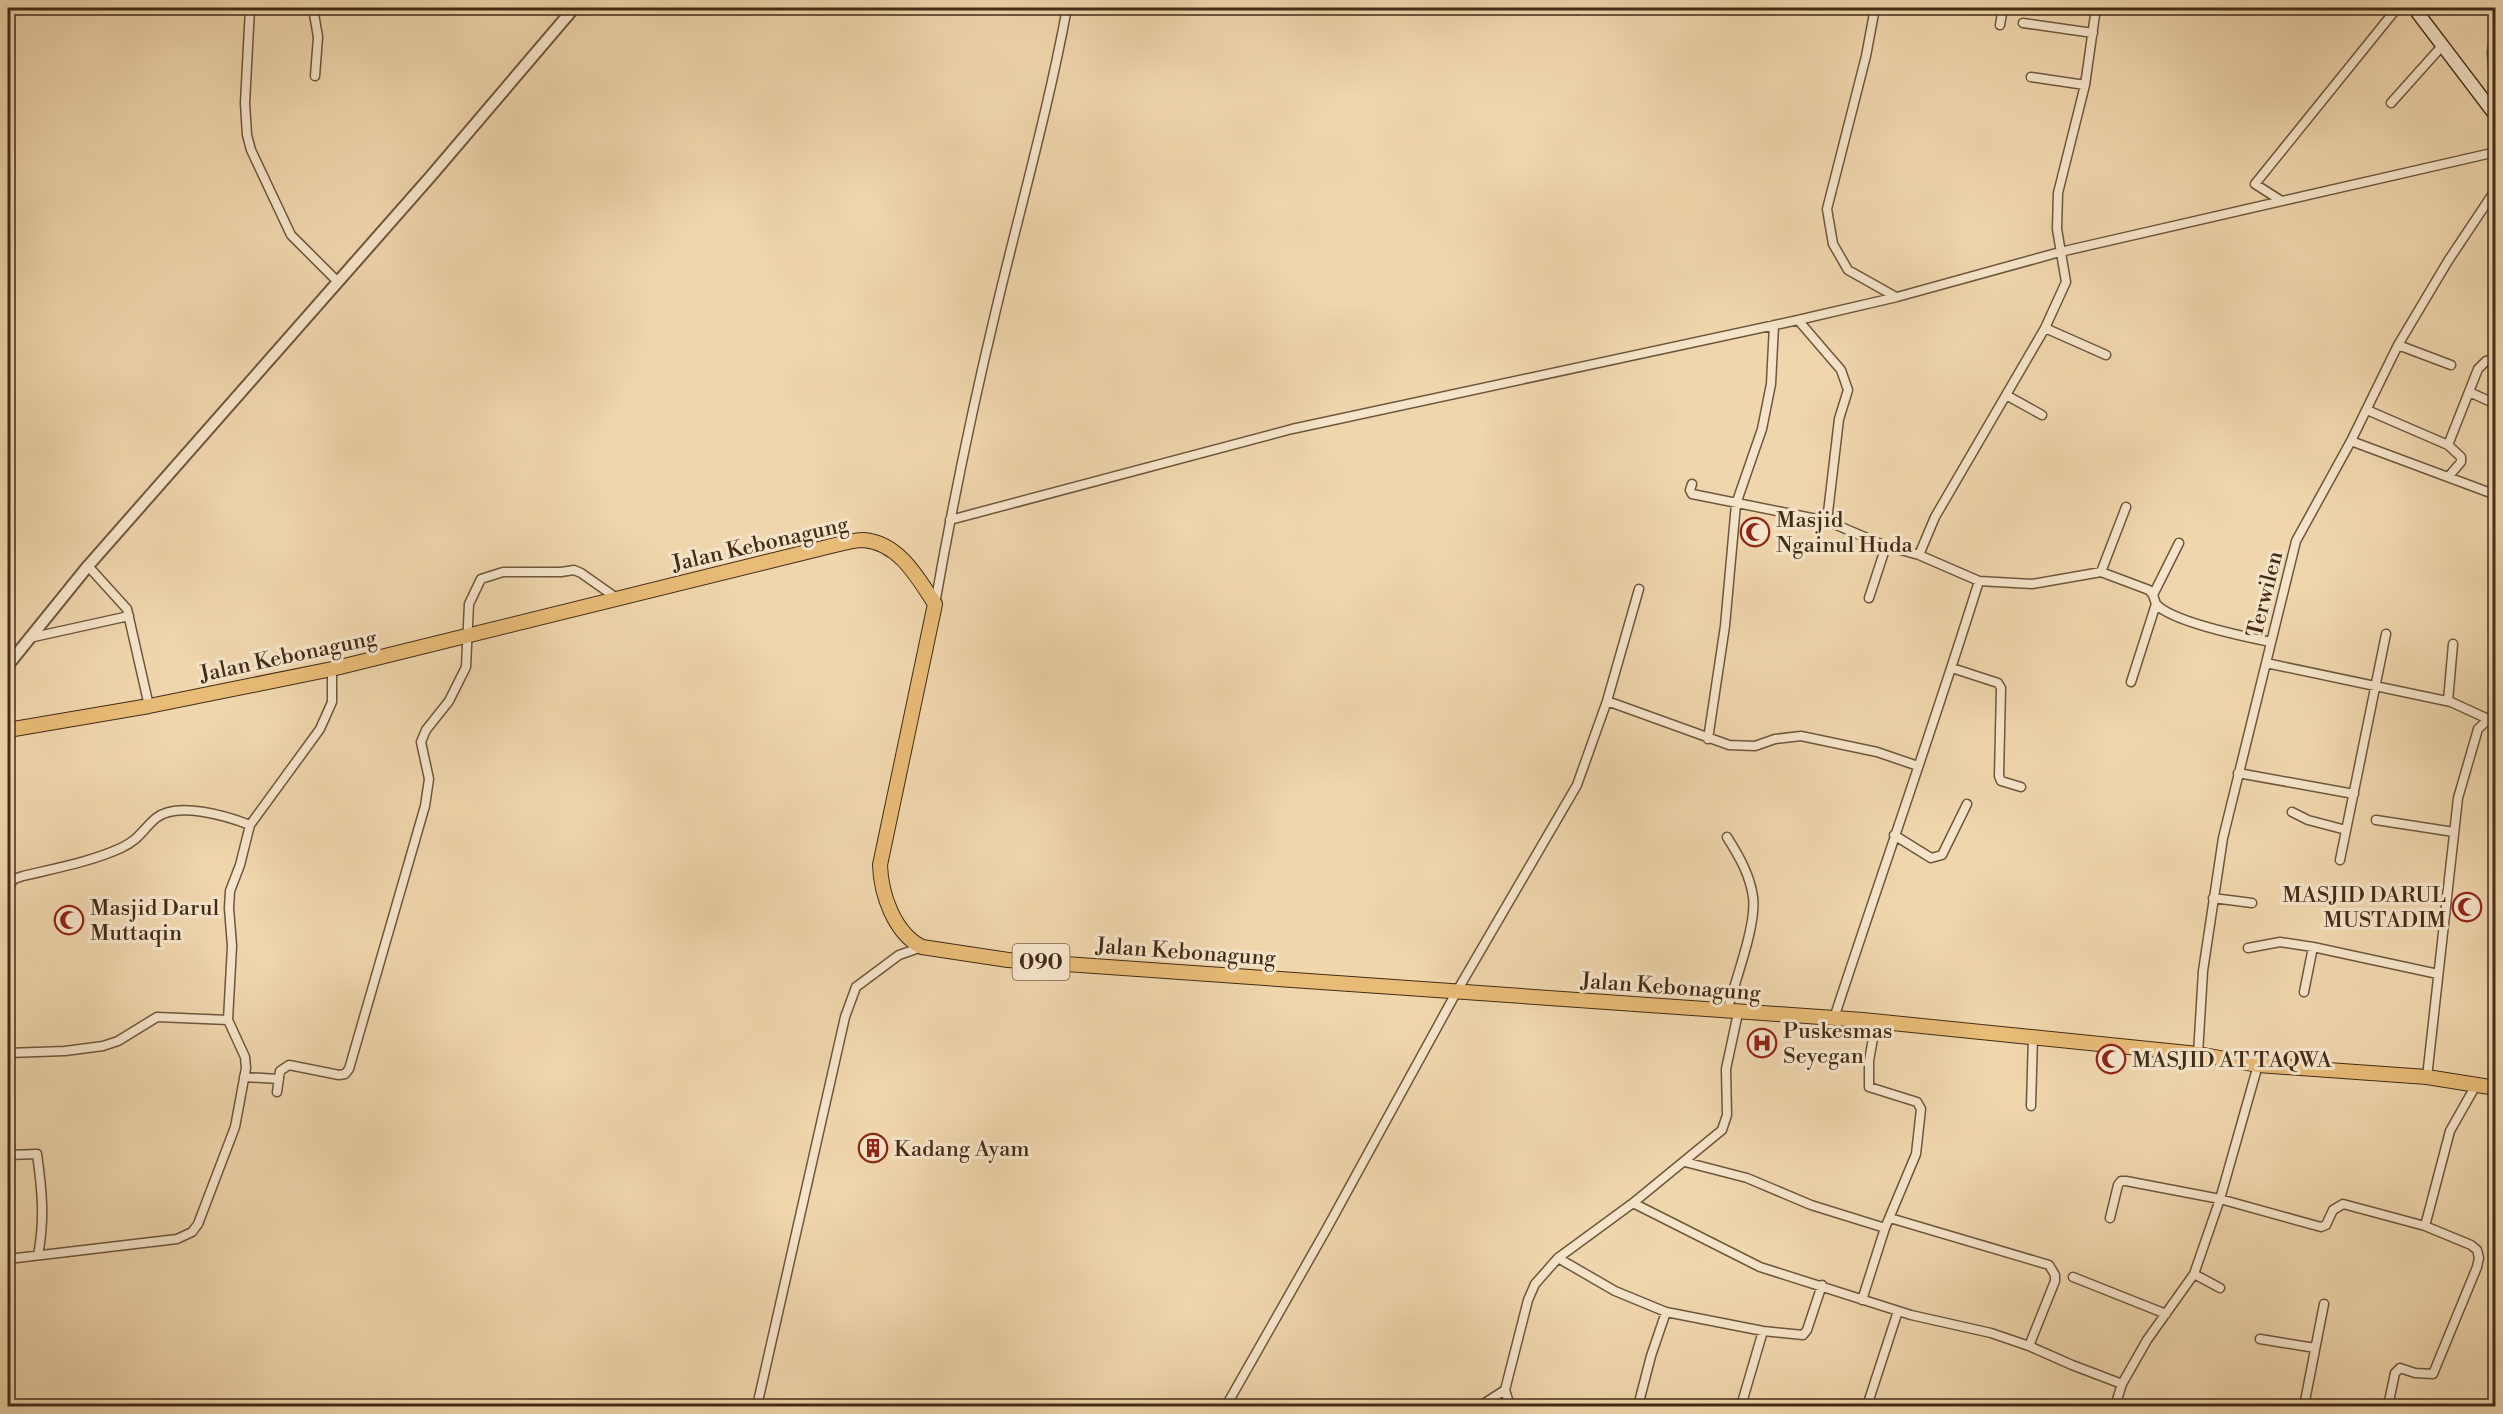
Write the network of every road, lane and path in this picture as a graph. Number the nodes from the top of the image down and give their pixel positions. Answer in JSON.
{"nodes":[{"id":1,"x":250,"y":8,"type":"edge"},
{"id":2,"x":313,"y":8,"type":"edge"},
{"id":3,"x":574,"y":8,"type":"edge"},
{"id":4,"x":1067,"y":8,"type":"edge"},
{"id":5,"x":1875,"y":8,"type":"edge"},
{"id":6,"x":2003,"y":8,"type":"edge"},
{"id":7,"x":2096,"y":8,"type":"edge"},
{"id":8,"x":2397,"y":8,"type":"edge"},
{"id":9,"x":2414,"y":8,"type":"edge"},
{"id":10,"x":2496,"y":21,"type":"edge"},
{"id":11,"x":2023,"y":23,"type":"dead end"},
{"id":12,"x":2000,"y":25,"type":"dead end"},
{"id":13,"x":2093,"y":33,"type":"junction"},
{"id":14,"x":2442,"y":45,"type":"junction"},
{"id":15,"x":315,"y":76,"type":"dead end"},
{"id":16,"x":2031,"y":77,"type":"dead end"},
{"id":17,"x":2085,"y":85,"type":"junction"},
{"id":18,"x":2496,"y":102,"type":"edge"},
{"id":19,"x":2391,"y":103,"type":"dead end"},
{"id":20,"x":2496,"y":116,"type":"edge"},
{"id":21,"x":2496,"y":152,"type":"edge"},
{"id":22,"x":2496,"y":189,"type":"edge"},
{"id":23,"x":2280,"y":200,"type":"junction"},
{"id":24,"x":2060,"y":252,"type":"junction"},
{"id":25,"x":338,"y":282,"type":"junction"},
{"id":26,"x":1897,"y":297,"type":"junction"},
{"id":27,"x":1798,"y":320,"type":"junction"},
{"id":28,"x":1774,"y":325,"type":"junction"},
{"id":29,"x":2045,"y":328,"type":"junction"},
{"id":30,"x":2398,"y":345,"type":"junction"},
{"id":31,"x":2106,"y":355,"type":"dead end"},
{"id":32,"x":2496,"y":358,"type":"edge"},
{"id":33,"x":2451,"y":365,"type":"dead end"},
{"id":34,"x":2469,"y":392,"type":"junction"},
{"id":35,"x":2006,"y":395,"type":"junction"},
{"id":36,"x":2496,"y":404,"type":"edge"},
{"id":37,"x":2367,"y":410,"type":"junction"},
{"id":38,"x":2042,"y":416,"type":"dead end"},
{"id":39,"x":2351,"y":441,"type":"junction"},
{"id":40,"x":2448,"y":444,"type":"junction"},
{"id":41,"x":2449,"y":476,"type":"junction"},
{"id":42,"x":1692,"y":484,"type":"dead end"},
{"id":43,"x":2496,"y":495,"type":"edge"},
{"id":44,"x":1736,"y":504,"type":"junction"},
{"id":45,"x":2126,"y":507,"type":"dead end"},
{"id":46,"x":950,"y":520,"type":"junction"},
{"id":47,"x":1827,"y":521,"type":"junction"},
{"id":48,"x":2179,"y":543,"type":"dead end"},
{"id":49,"x":1886,"y":546,"type":"junction"},
{"id":50,"x":1919,"y":555,"type":"junction"},
{"id":51,"x":88,"y":566,"type":"junction"},
{"id":52,"x":2102,"y":572,"type":"junction"},
{"id":53,"x":1979,"y":581,"type":"junction"},
{"id":54,"x":1639,"y":589,"type":"dead end"},
{"id":55,"x":2153,"y":595,"type":"junction"},
{"id":56,"x":618,"y":598,"type":"junction"},
{"id":57,"x":1869,"y":598,"type":"dead end"},
{"id":58,"x":935,"y":604,"type":"junction"},
{"id":59,"x":2156,"y":604,"type":"junction"},
{"id":60,"x":129,"y":616,"type":"junction"},
{"id":61,"x":2386,"y":634,"type":"dead end"},
{"id":62,"x":468,"y":635,"type":"junction"},
{"id":63,"x":29,"y":639,"type":"junction"},
{"id":64,"x":2271,"y":642,"type":"junction"},
{"id":65,"x":2453,"y":644,"type":"dead end"},
{"id":66,"x":2266,"y":663,"type":"junction"},
{"id":67,"x":8,"y":665,"type":"edge"},
{"id":68,"x":1952,"y":668,"type":"junction"},
{"id":69,"x":332,"y":669,"type":"junction"},
{"id":70,"x":2131,"y":682,"type":"dead end"},
{"id":71,"x":2375,"y":686,"type":"junction"},
{"id":72,"x":1607,"y":701,"type":"junction"},
{"id":73,"x":2448,"y":701,"type":"junction"},
{"id":74,"x":149,"y":706,"type":"junction"},
{"id":75,"x":2496,"y":712,"type":"edge"},
{"id":76,"x":2488,"y":719,"type":"junction"},
{"id":77,"x":8,"y":730,"type":"edge"},
{"id":78,"x":1708,"y":739,"type":"junction"},
{"id":79,"x":1918,"y":766,"type":"junction"},
{"id":80,"x":2238,"y":773,"type":"junction"},
{"id":81,"x":2021,"y":787,"type":"dead end"},
{"id":82,"x":2354,"y":794,"type":"junction"},
{"id":83,"x":1967,"y":804,"type":"dead end"},
{"id":84,"x":2292,"y":812,"type":"dead end"},
{"id":85,"x":2376,"y":820,"type":"dead end"},
{"id":86,"x":250,"y":825,"type":"junction"},
{"id":87,"x":2346,"y":830,"type":"junction"},
{"id":88,"x":2454,"y":832,"type":"junction"},
{"id":89,"x":1894,"y":835,"type":"junction"},
{"id":90,"x":1727,"y":837,"type":"dead end"},
{"id":91,"x":2340,"y":860,"type":"dead end"},
{"id":92,"x":8,"y":888,"type":"edge"},
{"id":93,"x":2213,"y":898,"type":"junction"},
{"id":94,"x":2252,"y":903,"type":"dead end"},
{"id":95,"x":922,"y":947,"type":"junction"},
{"id":96,"x":2313,"y":947,"type":"junction"},
{"id":97,"x":2248,"y":948,"type":"dead end"},
{"id":98,"x":2438,"y":974,"type":"junction"},
{"id":99,"x":1457,"y":990,"type":"junction"},
{"id":100,"x":2304,"y":992,"type":"dead end"},
{"id":101,"x":1732,"y":1012,"type":"junction"},
{"id":102,"x":1834,"y":1018,"type":"junction"},
{"id":103,"x":228,"y":1020,"type":"junction"},
{"id":104,"x":1876,"y":1022,"type":"junction"},
{"id":105,"x":2034,"y":1036,"type":"junction"},
{"id":106,"x":8,"y":1053,"type":"edge"},
{"id":107,"x":2198,"y":1054,"type":"junction"},
{"id":108,"x":2258,"y":1065,"type":"junction"},
{"id":109,"x":244,"y":1077,"type":"junction"},
{"id":110,"x":2427,"y":1077,"type":"junction"},
{"id":111,"x":279,"y":1080,"type":"junction"},
{"id":112,"x":2476,"y":1085,"type":"junction"},
{"id":113,"x":2496,"y":1088,"type":"edge"},
{"id":114,"x":277,"y":1092,"type":"dead end"},
{"id":115,"x":2031,"y":1106,"type":"dead end"},
{"id":116,"x":8,"y":1155,"type":"edge"},
{"id":117,"x":1685,"y":1162,"type":"junction"},
{"id":118,"x":2220,"y":1199,"type":"junction"},
{"id":119,"x":1633,"y":1203,"type":"junction"},
{"id":120,"x":1890,"y":1218,"type":"junction"},
{"id":121,"x":2110,"y":1218,"type":"dead end"},
{"id":122,"x":2425,"y":1226,"type":"junction"},
{"id":123,"x":1885,"y":1228,"type":"junction"},
{"id":124,"x":38,"y":1255,"type":"junction"},
{"id":125,"x":1558,"y":1258,"type":"junction"},
{"id":126,"x":8,"y":1259,"type":"edge"},
{"id":127,"x":2194,"y":1274,"type":"junction"},
{"id":128,"x":2073,"y":1276,"type":"dead end"},
{"id":129,"x":1822,"y":1286,"type":"junction"},
{"id":130,"x":2220,"y":1288,"type":"dead end"},
{"id":131,"x":1862,"y":1300,"type":"junction"},
{"id":132,"x":2324,"y":1304,"type":"dead end"},
{"id":133,"x":1898,"y":1311,"type":"junction"},
{"id":134,"x":1666,"y":1312,"type":"junction"},
{"id":135,"x":2166,"y":1314,"type":"junction"},
{"id":136,"x":1763,"y":1331,"type":"junction"},
{"id":137,"x":2260,"y":1339,"type":"dead end"},
{"id":138,"x":2029,"y":1346,"type":"junction"},
{"id":139,"x":2315,"y":1348,"type":"junction"},
{"id":140,"x":2122,"y":1384,"type":"junction"},
{"id":141,"x":1505,"y":1390,"type":"junction"},
{"id":142,"x":2119,"y":1406,"type":"edge"},
{"id":143,"x":757,"y":1407,"type":"edge"},
{"id":144,"x":1226,"y":1407,"type":"edge"},
{"id":145,"x":1480,"y":1407,"type":"edge"},
{"id":146,"x":1510,"y":1407,"type":"edge"},
{"id":147,"x":1638,"y":1407,"type":"edge"},
{"id":148,"x":1741,"y":1407,"type":"edge"},
{"id":149,"x":1867,"y":1407,"type":"edge"},
{"id":150,"x":2304,"y":1407,"type":"edge"},
{"id":151,"x":2388,"y":1407,"type":"edge"}],
"edges":[{"from":1,"to":25,"type":"street"},
{"from":2,"to":15,"type":"street"},
{"from":3,"to":25,"type":"street"},
{"from":4,"to":46,"type":"street"},
{"from":5,"to":26,"type":"street"},
{"from":6,"to":12,"type":"street"},
{"from":7,"to":13,"type":"street"},
{"from":8,"to":23,"type":"street"},
{"from":9,"to":14,"type":"main road"},
{"from":10,"to":18,"type":"street"},
{"from":11,"to":13,"type":"street"},
{"from":13,"to":17,"type":"street"},
{"from":14,"to":19,"type":"street"},
{"from":14,"to":20,"type":"main road"},
{"from":16,"to":17,"type":"street"},
{"from":17,"to":24,"type":"street"},
{"from":21,"to":23,"type":"street"},
{"from":22,"to":30,"type":"street","name":"Terwilen"},
{"from":23,"to":24,"type":"street"},
{"from":24,"to":26,"type":"street"},
{"from":24,"to":29,"type":"street"},
{"from":25,"to":51,"type":"street"},
{"from":26,"to":27,"type":"street"},
{"from":27,"to":28,"type":"street"},
{"from":27,"to":47,"type":"street"},
{"from":28,"to":44,"type":"street"},
{"from":28,"to":46,"type":"street"},
{"from":29,"to":31,"type":"street"},
{"from":29,"to":35,"type":"street"},
{"from":30,"to":33,"type":"street"},
{"from":30,"to":37,"type":"street","name":"Terwilen"},
{"from":32,"to":34,"type":"street"},
{"from":34,"to":36,"type":"street"},
{"from":34,"to":40,"type":"street"},
{"from":35,"to":38,"type":"street"},
{"from":35,"to":50,"type":"street"},
{"from":37,"to":39,"type":"street","name":"Terwilen"},
{"from":37,"to":40,"type":"street"},
{"from":39,"to":41,"type":"street"},
{"from":39,"to":64,"type":"street","name":"Terwilen"},
{"from":40,"to":41,"type":"street"},
{"from":41,"to":43,"type":"street"},
{"from":42,"to":44,"type":"street"},
{"from":44,"to":47,"type":"street"},
{"from":44,"to":78,"type":"street"},
{"from":45,"to":52,"type":"street"},
{"from":46,"to":58,"type":"street"},
{"from":47,"to":49,"type":"street"},
{"from":48,"to":55,"type":"street"},
{"from":49,"to":50,"type":"street"},
{"from":49,"to":57,"type":"street"},
{"from":50,"to":53,"type":"street"},
{"from":51,"to":60,"type":"street"},
{"from":51,"to":63,"type":"street"},
{"from":52,"to":53,"type":"street"},
{"from":52,"to":55,"type":"street"},
{"from":53,"to":68,"type":"street"},
{"from":54,"to":72,"type":"street"},
{"from":55,"to":59,"type":"street"},
{"from":56,"to":58,"type":"main road","name":"Jalan Kebonagung"},
{"from":56,"to":62,"type":"main road","name":"Jalan Kebonagung"},
{"from":56,"to":62,"type":"street"},
{"from":58,"to":95,"type":"main road"},
{"from":59,"to":64,"type":"street"},
{"from":59,"to":70,"type":"street"},
{"from":60,"to":63,"type":"street"},
{"from":60,"to":74,"type":"street"},
{"from":61,"to":71,"type":"street"},
{"from":62,"to":69,"type":"main road","name":"Jalan Kebonagung"},
{"from":62,"to":111,"type":"street"},
{"from":63,"to":67,"type":"street"},
{"from":64,"to":66,"type":"street","name":"Terwilen"},
{"from":65,"to":73,"type":"street"},
{"from":66,"to":71,"type":"street"},
{"from":66,"to":80,"type":"street","name":"Terwilen"},
{"from":68,"to":79,"type":"street"},
{"from":68,"to":81,"type":"street"},
{"from":69,"to":74,"type":"main road","name":"Jalan Kebonagung"},
{"from":69,"to":86,"type":"street"},
{"from":71,"to":73,"type":"street"},
{"from":71,"to":82,"type":"street"},
{"from":72,"to":78,"type":"street"},
{"from":72,"to":99,"type":"street"},
{"from":73,"to":76,"type":"street"},
{"from":74,"to":77,"type":"main road","name":"Jalan Kebonagung"},
{"from":75,"to":76,"type":"street"},
{"from":76,"to":88,"type":"street"},
{"from":78,"to":79,"type":"street"},
{"from":79,"to":89,"type":"street"},
{"from":80,"to":82,"type":"street"},
{"from":80,"to":93,"type":"street","name":"Terwilen"},
{"from":82,"to":87,"type":"street"},
{"from":83,"to":89,"type":"street"},
{"from":84,"to":87,"type":"street"},
{"from":85,"to":88,"type":"street"},
{"from":86,"to":92,"type":"street"},
{"from":86,"to":103,"type":"street"},
{"from":87,"to":91,"type":"street"},
{"from":88,"to":98,"type":"street"},
{"from":89,"to":102,"type":"street"},
{"from":90,"to":101,"type":"street"},
{"from":93,"to":94,"type":"street"},
{"from":93,"to":107,"type":"street","name":"Terwilen"},
{"from":95,"to":99,"type":"main road","name":"Jalan Kebonagung","number":"090"},
{"from":95,"to":143,"type":"street"},
{"from":96,"to":97,"type":"street"},
{"from":96,"to":98,"type":"street"},
{"from":96,"to":100,"type":"street"},
{"from":98,"to":110,"type":"street"},
{"from":99,"to":101,"type":"main road","name":"Jalan Kebonagung","number":"090"},
{"from":99,"to":144,"type":"street"},
{"from":101,"to":102,"type":"main road","name":"Jalan Kebonagung","number":"090"},
{"from":101,"to":117,"type":"street"},
{"from":102,"to":104,"type":"main road","name":"Jalan Kebonagung","number":"090"},
{"from":103,"to":106,"type":"street"},
{"from":103,"to":109,"type":"street"},
{"from":104,"to":105,"type":"main road","name":"Jalan Kebonagung","number":"090"},
{"from":104,"to":120,"type":"street"},
{"from":105,"to":107,"type":"main road","name":"Jalan Kebonagung","number":"090"},
{"from":105,"to":115,"type":"street"},
{"from":107,"to":108,"type":"main road","name":"Jalan Kebonagung","number":"090"},
{"from":108,"to":110,"type":"main road","name":"Jalan Kebonagung","number":"090"},
{"from":108,"to":118,"type":"street"},
{"from":109,"to":111,"type":"street"},
{"from":109,"to":124,"type":"street"},
{"from":110,"to":112,"type":"main road","name":"Jalan Kebonagung","number":"090"},
{"from":111,"to":114,"type":"street"},
{"from":112,"to":113,"type":"main road","name":"Jalan Kebonagung","number":"090"},
{"from":112,"to":122,"type":"street"},
{"from":116,"to":124,"type":"street"},
{"from":117,"to":119,"type":"street"},
{"from":117,"to":123,"type":"street"},
{"from":118,"to":121,"type":"street"},
{"from":118,"to":122,"type":"street"},
{"from":118,"to":127,"type":"street"},
{"from":119,"to":125,"type":"street"},
{"from":119,"to":129,"type":"street"},
{"from":120,"to":123,"type":"street"},
{"from":120,"to":138,"type":"street"},
{"from":122,"to":151,"type":"street"},
{"from":123,"to":131,"type":"street"},
{"from":124,"to":126,"type":"street"},
{"from":125,"to":134,"type":"street"},
{"from":125,"to":141,"type":"street"},
{"from":127,"to":130,"type":"street"},
{"from":127,"to":135,"type":"street"},
{"from":128,"to":135,"type":"street"},
{"from":129,"to":131,"type":"street"},
{"from":129,"to":136,"type":"street"},
{"from":131,"to":133,"type":"street"},
{"from":132,"to":139,"type":"street"},
{"from":133,"to":138,"type":"street"},
{"from":133,"to":149,"type":"street"},
{"from":134,"to":136,"type":"street"},
{"from":134,"to":147,"type":"street"},
{"from":135,"to":140,"type":"street"},
{"from":136,"to":148,"type":"street"},
{"from":137,"to":139,"type":"street"},
{"from":138,"to":140,"type":"street"},
{"from":139,"to":150,"type":"street"},
{"from":140,"to":142,"type":"street"},
{"from":141,"to":145,"type":"street"},
{"from":141,"to":146,"type":"street"}]}
